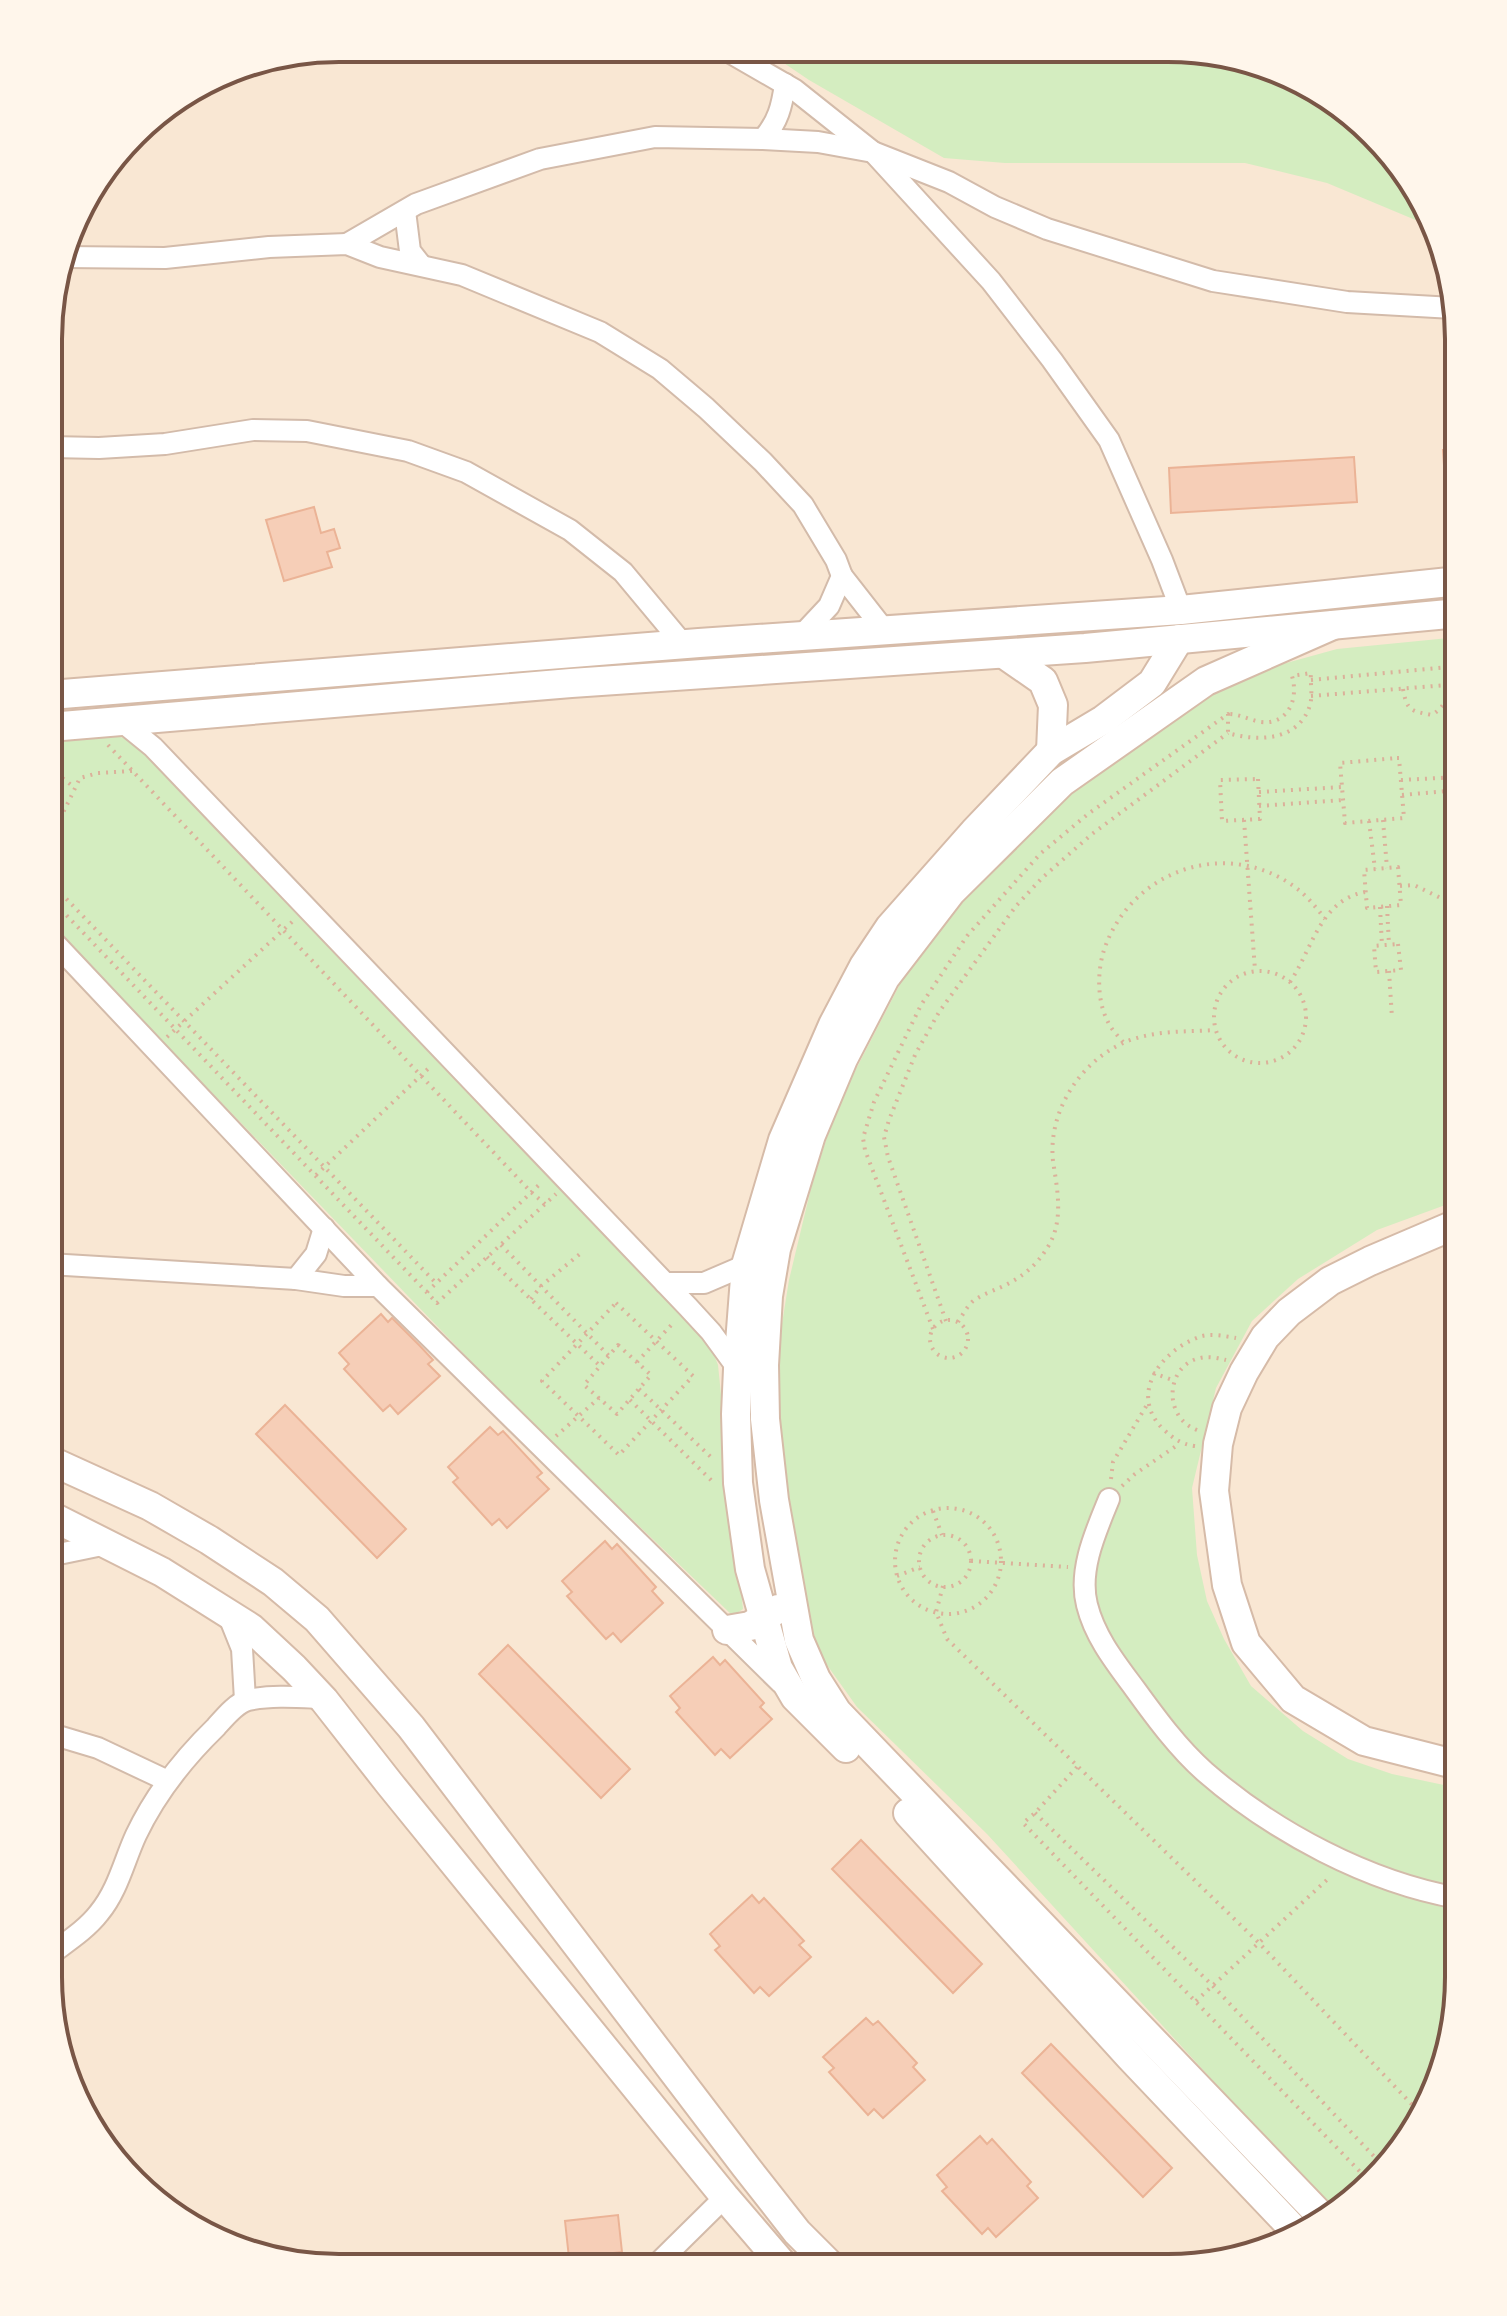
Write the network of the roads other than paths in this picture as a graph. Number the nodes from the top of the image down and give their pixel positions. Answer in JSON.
{"nodes":[{"id":1,"x":747,"y":62,"type":"edge"},
{"id":2,"x":785,"y":84,"type":"junction"},
{"id":3,"x":763,"y":139,"type":"junction"},
{"id":4,"x":873,"y":152,"type":"junction"},
{"id":5,"x":405,"y":211,"type":"junction"},
{"id":6,"x":347,"y":244,"type":"junction"},
{"id":7,"x":74,"y":257,"type":"edge"},
{"id":8,"x":421,"y":265,"type":"junction"},
{"id":9,"x":1442,"y":307,"type":"edge"},
{"id":10,"x":62,"y":447,"type":"edge"},
{"id":11,"x":842,"y":576,"type":"junction"},
{"id":12,"x":1445,"y":582,"type":"edge"},
{"id":13,"x":1181,"y":610,"type":"junction"},
{"id":14,"x":1445,"y":614,"type":"edge"},
{"id":15,"x":1333,"y":625,"type":"junction"},
{"id":16,"x":885,"y":631,"type":"junction"},
{"id":17,"x":800,"y":637,"type":"junction"},
{"id":18,"x":1179,"y":639,"type":"junction"},
{"id":19,"x":683,"y":644,"type":"junction"},
{"id":20,"x":1004,"y":654,"type":"junction"},
{"id":21,"x":62,"y":694,"type":"edge"},
{"id":22,"x":62,"y":728,"type":"edge"},
{"id":23,"x":119,"y":731,"type":"junction"},
{"id":24,"x":1051,"y":751,"type":"junction"},
{"id":25,"x":62,"y":951,"type":"edge"},
{"id":26,"x":324,"y":1228,"type":"junction"},
{"id":27,"x":1444,"y":1229,"type":"edge"},
{"id":28,"x":62,"y":1265,"type":"edge"},
{"id":29,"x":746,"y":1265,"type":"junction"},
{"id":30,"x":296,"y":1279,"type":"junction"},
{"id":31,"x":665,"y":1283,"type":"junction"},
{"id":32,"x":378,"y":1286,"type":"junction"},
{"id":33,"x":738,"y":1369,"type":"junction"},
{"id":34,"x":62,"y":1466,"type":"edge"},
{"id":35,"x":1109,"y":1499,"type":"road end"},
{"id":36,"x":62,"y":1522,"type":"edge"},
{"id":37,"x":107,"y":1544,"type":"junction"},
{"id":38,"x":62,"y":1553,"type":"edge"},
{"id":39,"x":792,"y":1600,"type":"junction"},
{"id":40,"x":228,"y":1614,"type":"junction"},
{"id":41,"x":765,"y":1617,"type":"junction"},
{"id":42,"x":727,"y":1630,"type":"junction"},
{"id":43,"x":795,"y":1697,"type":"junction"},
{"id":44,"x":322,"y":1698,"type":"junction"},
{"id":45,"x":245,"y":1700,"type":"junction"},
{"id":46,"x":62,"y":1737,"type":"edge"},
{"id":47,"x":1444,"y":1761,"type":"edge"},
{"id":48,"x":168,"y":1781,"type":"junction"},
{"id":49,"x":1444,"y":1894,"type":"edge"},
{"id":50,"x":62,"y":1946,"type":"edge"},
{"id":51,"x":725,"y":2197,"type":"junction"},
{"id":52,"x":1316,"y":2211,"type":"edge"},
{"id":53,"x":1290,"y":2225,"type":"edge"},
{"id":54,"x":667,"y":2254,"type":"edge"},
{"id":55,"x":774,"y":2254,"type":"edge"},
{"id":56,"x":819,"y":2254,"type":"edge"}],
"edges":[{"from":1,"to":2,"type":"street"},
{"from":2,"to":3,"type":"street"},
{"from":2,"to":4,"type":"street"},
{"from":3,"to":4,"type":"street"},
{"from":3,"to":5,"type":"street"},
{"from":4,"to":9,"type":"street"},
{"from":4,"to":13,"type":"street"},
{"from":5,"to":6,"type":"street"},
{"from":5,"to":8,"type":"street"},
{"from":6,"to":7,"type":"street"},
{"from":6,"to":8,"type":"street"},
{"from":8,"to":11,"type":"street"},
{"from":10,"to":19,"type":"street"},
{"from":11,"to":16,"type":"street"},
{"from":11,"to":17,"type":"street"},
{"from":12,"to":13,"type":"street"},
{"from":13,"to":16,"type":"street"},
{"from":14,"to":15,"type":"street"},
{"from":15,"to":18,"type":"street"},
{"from":15,"to":39,"type":"street"},
{"from":16,"to":17,"type":"street"},
{"from":17,"to":19,"type":"street"},
{"from":18,"to":20,"type":"street"},
{"from":18,"to":24,"type":"street"},
{"from":19,"to":21,"type":"street"},
{"from":20,"to":23,"type":"street"},
{"from":20,"to":24,"type":"street"},
{"from":22,"to":23,"type":"street"},
{"from":23,"to":31,"type":"street"},
{"from":24,"to":29,"type":"street"},
{"from":25,"to":26,"type":"street"},
{"from":26,"to":30,"type":"street"},
{"from":26,"to":32,"type":"street"},
{"from":27,"to":47,"type":"street"},
{"from":28,"to":30,"type":"street"},
{"from":29,"to":31,"type":"street"},
{"from":29,"to":33,"type":"street"},
{"from":30,"to":32,"type":"street"},
{"from":31,"to":33,"type":"street"},
{"from":32,"to":42,"type":"street"},
{"from":33,"to":41,"type":"street"},
{"from":34,"to":56,"type":"street"},
{"from":35,"to":49,"type":"street"},
{"from":36,"to":37,"type":"street"},
{"from":37,"to":38,"type":"street"},
{"from":37,"to":40,"type":"street"},
{"from":39,"to":41,"type":"street"},
{"from":39,"to":52,"type":"street"},
{"from":40,"to":44,"type":"street"},
{"from":40,"to":45,"type":"street"},
{"from":41,"to":42,"type":"street"},
{"from":41,"to":43,"type":"street"},
{"from":42,"to":43,"type":"street"},
{"from":43,"to":53,"type":"street"},
{"from":44,"to":45,"type":"street"},
{"from":44,"to":51,"type":"street"},
{"from":45,"to":48,"type":"street"},
{"from":46,"to":48,"type":"street"},
{"from":48,"to":50,"type":"street"},
{"from":51,"to":54,"type":"street"},
{"from":51,"to":55,"type":"street"}]}
